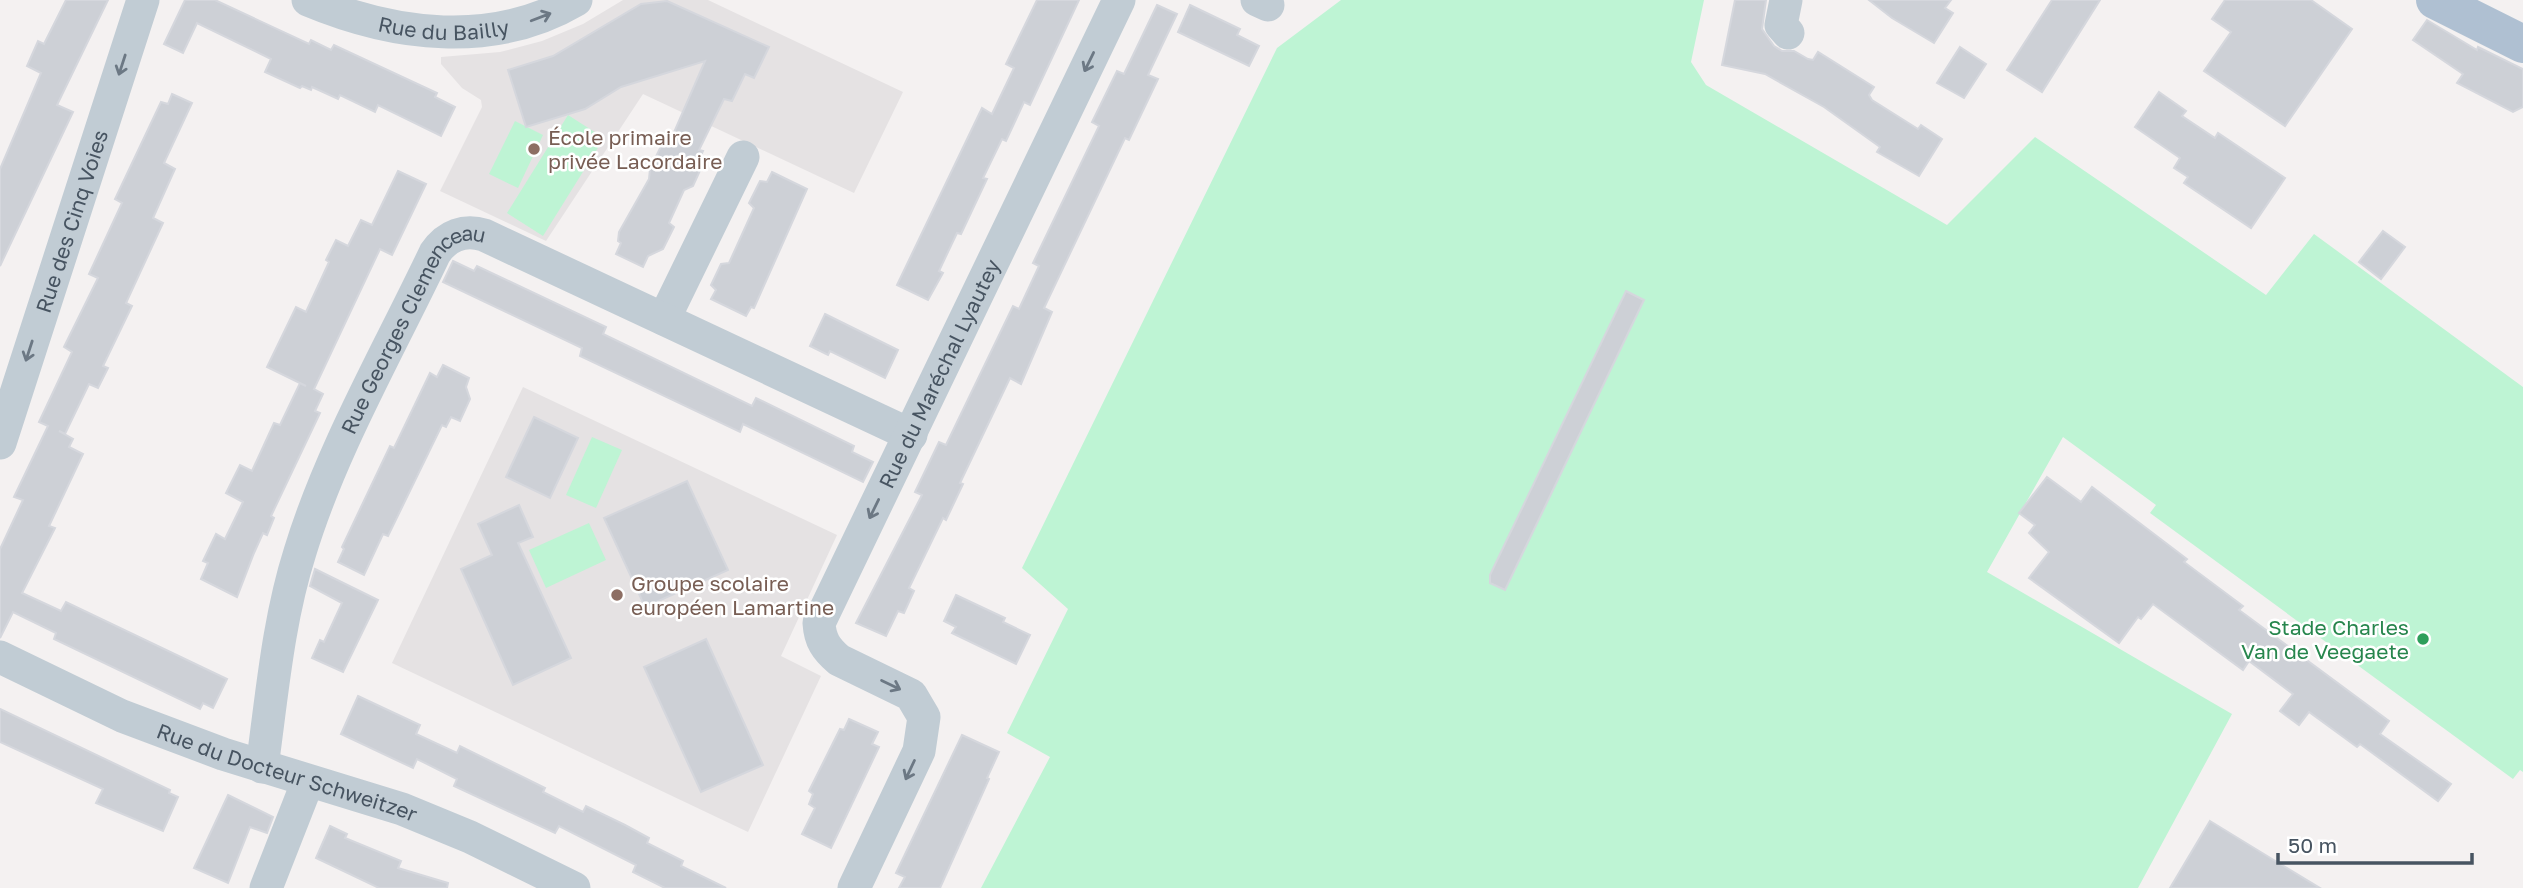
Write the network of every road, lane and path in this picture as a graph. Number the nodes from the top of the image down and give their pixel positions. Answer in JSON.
{"nodes":[{"id":1,"x":144,"y":0,"type":"edge"},
{"id":2,"x":308,"y":0,"type":"edge"},
{"id":3,"x":576,"y":0,"type":"edge"},
{"id":4,"x":1119,"y":0,"type":"edge"},
{"id":5,"x":1786,"y":0,"type":"edge"},
{"id":6,"x":2442,"y":2,"type":"edge"},
{"id":7,"x":1788,"y":33,"type":"dead end"},
{"id":8,"x":2509,"y":37,"type":"edge"},
{"id":9,"x":743,"y":157,"type":"dead end"},
{"id":10,"x":664,"y":318,"type":"junction"},
{"id":11,"x":911,"y":435,"type":"junction"},
{"id":12,"x":0,"y":443,"type":"edge"},
{"id":13,"x":0,"y":657,"type":"edge"},
{"id":14,"x":262,"y":766,"type":"junction"},
{"id":15,"x":308,"y":781,"type":"junction"},
{"id":16,"x":266,"y":888,"type":"edge"},
{"id":17,"x":574,"y":888,"type":"edge"},
{"id":18,"x":854,"y":888,"type":"edge"}],
"edges":[{"from":1,"to":12,"type":"street","name":"Rue des Cinq Voies","one_way":true},
{"from":2,"to":3,"type":"street","name":"Rue du Bailly","one_way":true},
{"from":4,"to":11,"type":"street","name":"Rue du Maréchal Lyautey","one_way":true},
{"from":5,"to":7,"type":"street"},
{"from":6,"to":8,"type":"main road"},
{"from":9,"to":10,"type":"street"},
{"from":10,"to":11,"type":"street","name":"Rue Georges Clemenceau"},
{"from":10,"to":14,"type":"street","name":"Rue Georges Clemenceau"},
{"from":11,"to":18,"type":"street","name":"Rue du Maréchal Lyautey","one_way":true},
{"from":13,"to":14,"type":"street","name":"Rue du Docteur Schweitzer"},
{"from":14,"to":15,"type":"street","name":"Rue du Docteur Schweitzer"},
{"from":15,"to":16,"type":"street"},
{"from":15,"to":17,"type":"street","name":"Rue du Docteur Schweitzer"}]}
